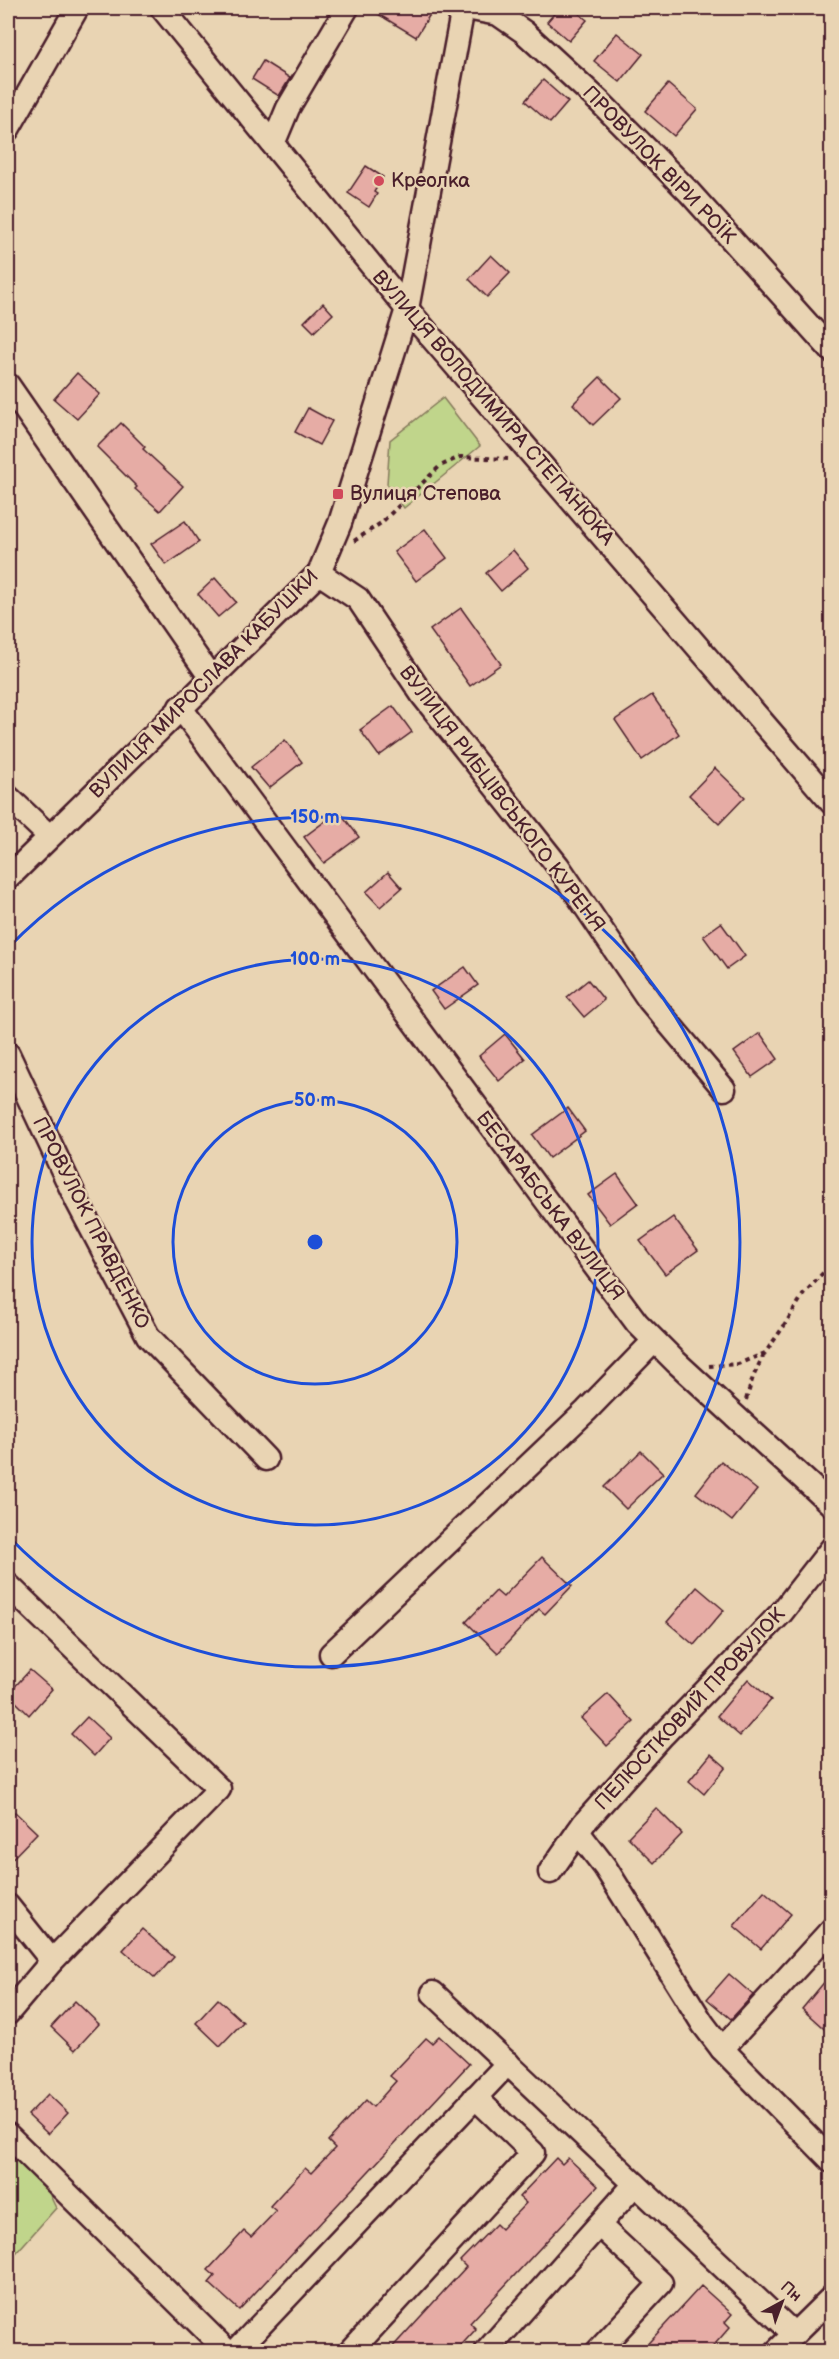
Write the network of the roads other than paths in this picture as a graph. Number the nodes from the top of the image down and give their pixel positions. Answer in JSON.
{"nodes":[{"id":1,"x":77,"y":8,"type":"edge"},
{"id":2,"x":162,"y":8,"type":"edge"},
{"id":3,"x":347,"y":8,"type":"edge"},
{"id":4,"x":464,"y":8,"type":"edge"},
{"id":5,"x":8,"y":129,"type":"edge"},
{"id":6,"x":273,"y":144,"type":"junction"},
{"id":7,"x":407,"y":309,"type":"junction"},
{"id":8,"x":831,"y":351,"type":"edge"},
{"id":9,"x":8,"y":385,"type":"edge"},
{"id":10,"x":319,"y":573,"type":"junction"},
{"id":11,"x":211,"y":678,"type":"junction"},
{"id":12,"x":180,"y":707,"type":"junction"},
{"id":13,"x":8,"y":797,"type":"edge"},
{"id":14,"x":831,"y":803,"type":"edge"},
{"id":15,"x":49,"y":836,"type":"junction"},
{"id":16,"x":8,"y":878,"type":"edge"},
{"id":17,"x":8,"y":1054,"type":"edge"},
{"id":18,"x":724,"y":1089,"type":"dead end"},
{"id":19,"x":654,"y":1341,"type":"junction"},
{"id":20,"x":266,"y":1459,"type":"dead end"},
{"id":21,"x":831,"y":1505,"type":"edge"},
{"id":22,"x":831,"y":1548,"type":"edge"},
{"id":23,"x":8,"y":1585,"type":"edge"},
{"id":24,"x":331,"y":1654,"type":"dead end"},
{"id":25,"x":578,"y":1832,"type":"junction"},
{"id":26,"x":549,"y":1872,"type":"dead end"},
{"id":27,"x":8,"y":1906,"type":"edge"},
{"id":28,"x":831,"y":1929,"type":"edge"},
{"id":29,"x":52,"y":1961,"type":"junction"},
{"id":30,"x":434,"y":1993,"type":"dead end"},
{"id":31,"x":8,"y":2013,"type":"edge"},
{"id":32,"x":722,"y":2049,"type":"junction"},
{"id":33,"x":508,"y":2063,"type":"junction"},
{"id":34,"x":475,"y":2097,"type":"junction"},
{"id":35,"x":8,"y":2135,"type":"edge"},
{"id":36,"x":831,"y":2161,"type":"edge"},
{"id":37,"x":635,"y":2184,"type":"junction"},
{"id":38,"x":599,"y":2225,"type":"junction"},
{"id":39,"x":831,"y":2297,"type":"edge"},
{"id":40,"x":794,"y":2334,"type":"junction"},
{"id":41,"x":228,"y":2352,"type":"edge"},
{"id":42,"x":235,"y":2352,"type":"edge"},
{"id":43,"x":350,"y":2352,"type":"edge"},
{"id":44,"x":486,"y":2352,"type":"edge"},
{"id":45,"x":597,"y":2352,"type":"edge"},
{"id":46,"x":776,"y":2352,"type":"edge"}],
"edges":[{"from":1,"to":5,"type":"street"},
{"from":2,"to":6,"type":"street","name":"ВУЛИЦЯ ВОЛОДИМИРА СТЕПАНЮКА"},
{"from":3,"to":6,"type":"street"},
{"from":4,"to":7,"type":"street","name":"ВУЛИЦЯ МИРОСЛАВА КАБУШКИ"},
{"from":4,"to":8,"type":"street","name":"ПРОВУЛОК ВІРИ РОЇК"},
{"from":6,"to":7,"type":"street","name":"ВУЛИЦЯ ВОЛОДИМИРА СТЕПАНЮКА"},
{"from":7,"to":10,"type":"street","name":"ВУЛИЦЯ МИРОСЛАВА КАБУШКИ"},
{"from":7,"to":14,"type":"street","name":"ВУЛИЦЯ ВОЛОДИМИРА СТЕПАНЮКА"},
{"from":9,"to":11,"type":"street"},
{"from":10,"to":11,"type":"street","name":"ВУЛИЦЯ МИРОСЛАВА КАБУШКИ"},
{"from":10,"to":18,"type":"street","name":"ВУЛИЦЯ РИБЦІВСЬКОГО КУРЕНЯ"},
{"from":11,"to":12,"type":"street","name":"ВУЛИЦЯ МИРОСЛАВА КАБУШКИ"},
{"from":12,"to":15,"type":"street","name":"ВУЛИЦЯ МИРОСЛАВА КАБУШКИ"},
{"from":12,"to":19,"type":"street","name":"БЕСАРАБСЬКА ВУЛИЦЯ"},
{"from":13,"to":15,"type":"street"},
{"from":15,"to":16,"type":"street","name":"ВУЛИЦЯ МИРОСЛАВА КАБУШКИ"},
{"from":17,"to":20,"type":"street","name":"ПРОВУЛОК ПРАВДЕНКО"},
{"from":19,"to":21,"type":"street","name":"БЕСАРАБСЬКА ВУЛИЦЯ"},
{"from":19,"to":24,"type":"street"},
{"from":22,"to":25,"type":"street","name":"ПЕЛЮСТКОВИЙ ПРОВУЛОК"},
{"from":23,"to":29,"type":"street"},
{"from":25,"to":26,"type":"street","name":"ПЕЛЮСТКОВИЙ ПРОВУЛОК"},
{"from":25,"to":32,"type":"street"},
{"from":27,"to":29,"type":"street"},
{"from":28,"to":32,"type":"street"},
{"from":29,"to":31,"type":"street"},
{"from":30,"to":33,"type":"street"},
{"from":32,"to":36,"type":"street"},
{"from":33,"to":34,"type":"street"},
{"from":33,"to":37,"type":"street"},
{"from":34,"to":42,"type":"street"},
{"from":34,"to":43,"type":"street"},
{"from":35,"to":41,"type":"street"},
{"from":37,"to":38,"type":"street"},
{"from":37,"to":40,"type":"street"},
{"from":38,"to":44,"type":"street"},
{"from":38,"to":45,"type":"street"},
{"from":39,"to":40,"type":"street"},
{"from":40,"to":46,"type":"street"}]}
